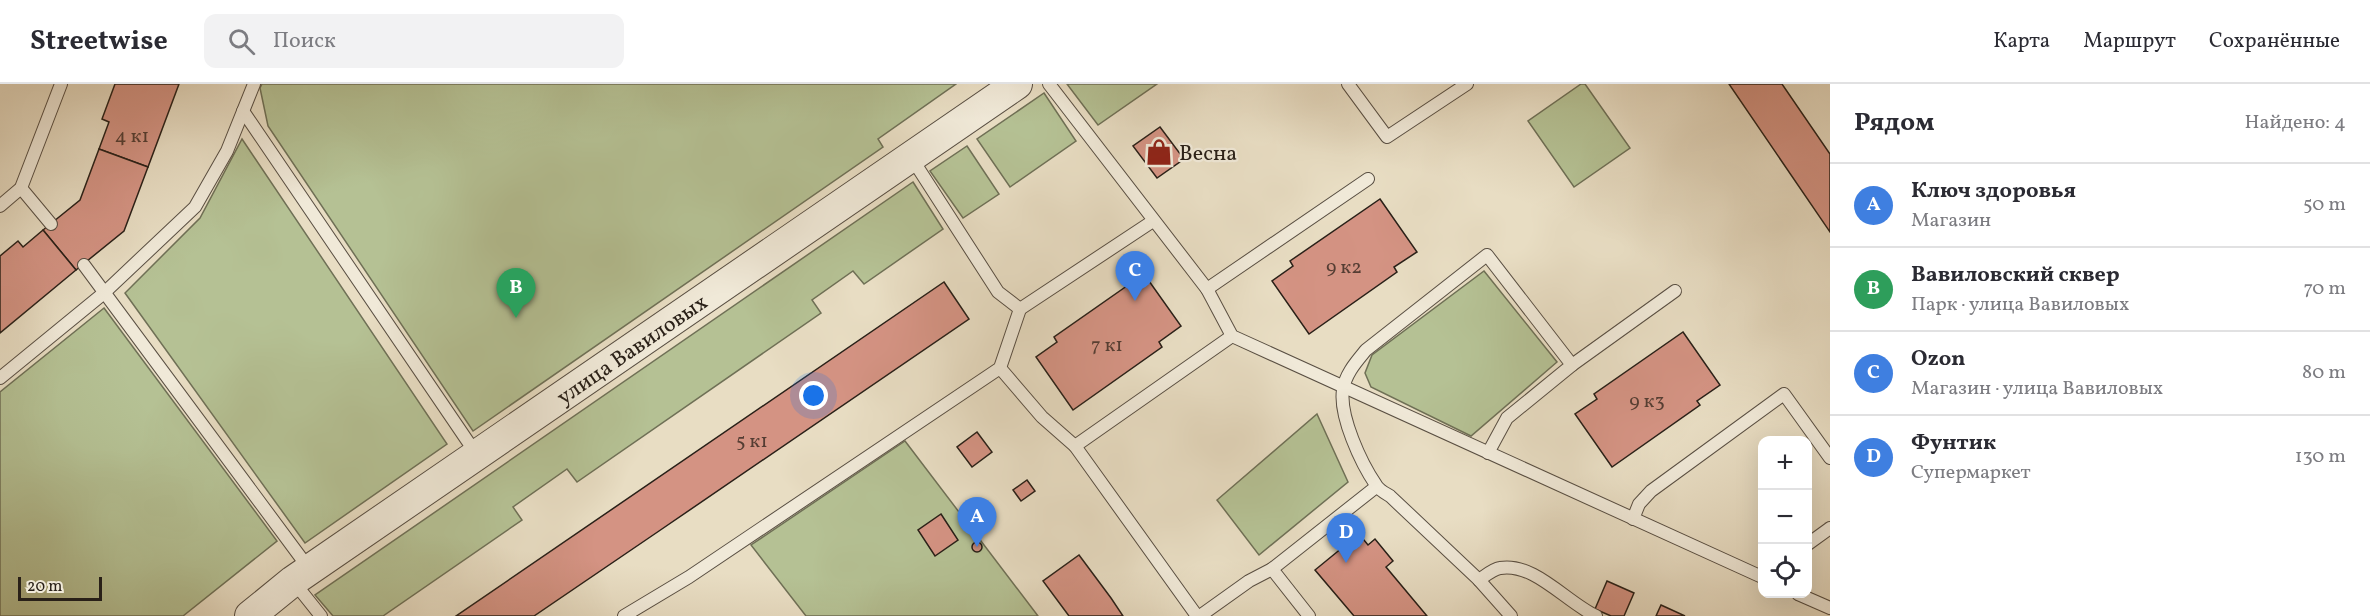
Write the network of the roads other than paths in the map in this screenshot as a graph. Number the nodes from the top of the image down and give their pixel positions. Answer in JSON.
{"nodes":[{"id":1,"x":61,"y":84,"type":"edge"},
{"id":2,"x":254,"y":84,"type":"edge"},
{"id":3,"x":1017,"y":84,"type":"edge"},
{"id":4,"x":1049,"y":84,"type":"edge"},
{"id":5,"x":1348,"y":84,"type":"edge"},
{"id":6,"x":1467,"y":84,"type":"edge"},
{"id":7,"x":243,"y":111,"type":"junction"},
{"id":8,"x":911,"y":156,"type":"junction"},
{"id":9,"x":1368,"y":179,"type":"dead end"},
{"id":10,"x":21,"y":188,"type":"junction"},
{"id":11,"x":0,"y":206,"type":"edge"},
{"id":12,"x":1153,"y":221,"type":"junction"},
{"id":13,"x":51,"y":224,"type":"dead end"},
{"id":14,"x":84,"y":265,"type":"dead end"},
{"id":15,"x":1207,"y":289,"type":"junction"},
{"id":16,"x":1675,"y":291,"type":"dead end"},
{"id":17,"x":104,"y":293,"type":"junction"},
{"id":18,"x":1020,"y":309,"type":"junction"},
{"id":19,"x":1232,"y":336,"type":"junction"},
{"id":20,"x":1572,"y":365,"type":"junction"},
{"id":21,"x":1000,"y":368,"type":"junction"},
{"id":22,"x":0,"y":378,"type":"edge"},
{"id":23,"x":1343,"y":387,"type":"junction"},
{"id":24,"x":1075,"y":446,"type":"junction"},
{"id":25,"x":1488,"y":453,"type":"junction"},
{"id":26,"x":478,"y":456,"type":"junction"},
{"id":27,"x":1830,"y":458,"type":"edge"},
{"id":28,"x":1376,"y":487,"type":"junction"},
{"id":29,"x":1633,"y":519,"type":"junction"},
{"id":30,"x":1830,"y":528,"type":"edge"},
{"id":31,"x":1812,"y":541,"type":"edge"},
{"id":32,"x":1272,"y":569,"type":"junction"},
{"id":33,"x":1758,"y":575,"type":"edge"},
{"id":34,"x":301,"y":576,"type":"junction"},
{"id":35,"x":1479,"y":580,"type":"junction"},
{"id":36,"x":1807,"y":598,"type":"edge"},
{"id":37,"x":1830,"y":608,"type":"edge"},
{"id":38,"x":250,"y":616,"type":"edge"},
{"id":39,"x":321,"y":616,"type":"edge"},
{"id":40,"x":624,"y":616,"type":"edge"},
{"id":41,"x":1199,"y":616,"type":"edge"},
{"id":42,"x":1309,"y":616,"type":"edge"},
{"id":43,"x":1511,"y":616,"type":"edge"},
{"id":44,"x":1596,"y":616,"type":"edge"}],
"edges":[{"from":1,"to":10,"type":"lane"},
{"from":2,"to":7,"type":"lane"},
{"from":3,"to":8,"type":"street","name":"улица Вавиловых"},
{"from":4,"to":12,"type":"lane"},
{"from":5,"to":6,"type":"lane"},
{"from":7,"to":17,"type":"lane"},
{"from":7,"to":26,"type":"lane"},
{"from":8,"to":18,"type":"lane"},
{"from":8,"to":26,"type":"street","name":"улица Вавиловых"},
{"from":9,"to":15,"type":"lane"},
{"from":10,"to":11,"type":"lane"},
{"from":10,"to":13,"type":"lane"},
{"from":12,"to":15,"type":"lane"},
{"from":12,"to":18,"type":"lane"},
{"from":14,"to":17,"type":"lane"},
{"from":15,"to":19,"type":"lane"},
{"from":16,"to":20,"type":"lane"},
{"from":17,"to":22,"type":"lane"},
{"from":17,"to":34,"type":"lane"},
{"from":18,"to":21,"type":"lane"},
{"from":19,"to":23,"type":"lane"},
{"from":19,"to":24,"type":"lane"},
{"from":20,"to":23,"type":"lane"},
{"from":20,"to":25,"type":"lane"},
{"from":21,"to":24,"type":"lane"},
{"from":21,"to":40,"type":"lane"},
{"from":23,"to":25,"type":"lane"},
{"from":23,"to":28,"type":"lane"},
{"from":24,"to":41,"type":"lane"},
{"from":25,"to":29,"type":"lane"},
{"from":26,"to":34,"type":"street","name":"улица Вавиловых"},
{"from":27,"to":29,"type":"lane"},
{"from":28,"to":32,"type":"lane"},
{"from":28,"to":35,"type":"lane"},
{"from":29,"to":33,"type":"lane"},
{"from":30,"to":31,"type":"lane"},
{"from":32,"to":41,"type":"lane"},
{"from":32,"to":42,"type":"lane"},
{"from":34,"to":38,"type":"street","name":"улица Вавиловых"},
{"from":34,"to":39,"type":"lane"},
{"from":35,"to":43,"type":"lane"},
{"from":35,"to":44,"type":"lane"},
{"from":36,"to":37,"type":"lane"}]}
